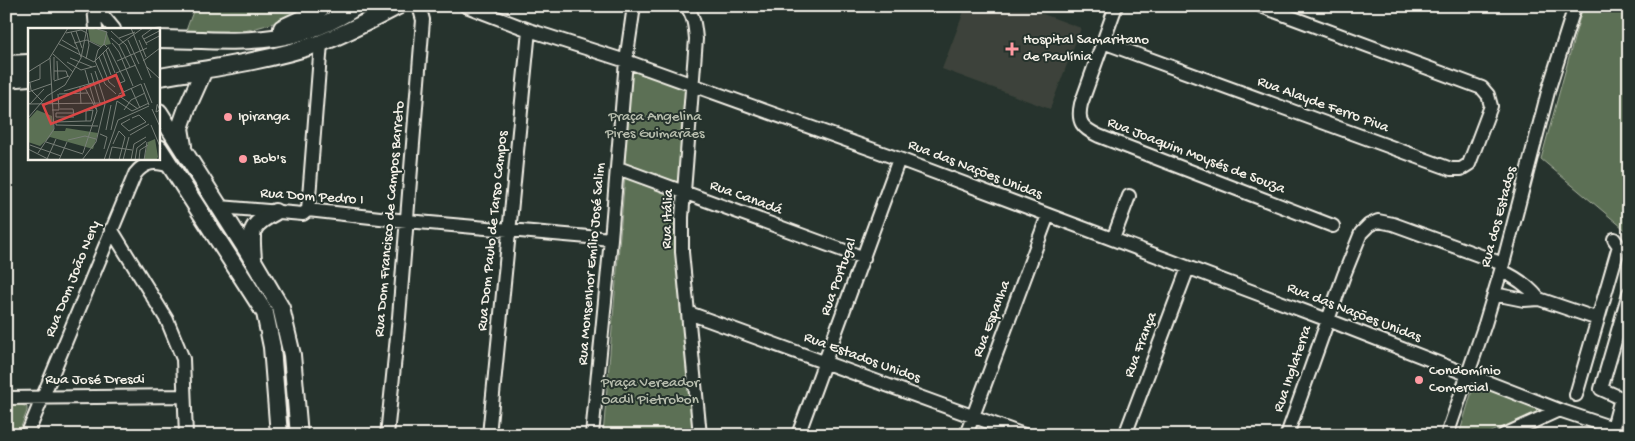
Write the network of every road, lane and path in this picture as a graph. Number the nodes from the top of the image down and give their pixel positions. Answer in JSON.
{"nodes":[{"id":1,"x":94,"y":6,"type":"edge"},
{"id":2,"x":324,"y":6,"type":"edge"},
{"id":3,"x":357,"y":6,"type":"edge"},
{"id":4,"x":398,"y":6,"type":"edge"},
{"id":5,"x":419,"y":6,"type":"edge"},
{"id":6,"x":466,"y":6,"type":"edge"},
{"id":7,"x":634,"y":6,"type":"edge"},
{"id":8,"x":686,"y":6,"type":"edge"},
{"id":9,"x":1116,"y":6,"type":"edge"},
{"id":10,"x":1261,"y":6,"type":"edge"},
{"id":11,"x":1575,"y":6,"type":"edge"},
{"id":12,"x":96,"y":28,"type":"edge"},
{"id":13,"x":113,"y":28,"type":"edge"},
{"id":14,"x":529,"y":30,"type":"junction"},
{"id":15,"x":160,"y":39,"type":"edge"},
{"id":16,"x":250,"y":41,"type":"junction"},
{"id":17,"x":1103,"y":42,"type":"junction"},
{"id":18,"x":321,"y":43,"type":"junction"},
{"id":19,"x":626,"y":61,"type":"junction"},
{"id":20,"x":28,"y":62,"type":"edge"},
{"id":21,"x":6,"y":64,"type":"edge"},
{"id":22,"x":204,"y":70,"type":"junction"},
{"id":23,"x":28,"y":77,"type":"edge"},
{"id":24,"x":160,"y":77,"type":"edge"},
{"id":25,"x":6,"y":79,"type":"edge"},
{"id":26,"x":692,"y":84,"type":"junction"},
{"id":27,"x":160,"y":114,"type":"edge"},
{"id":28,"x":183,"y":149,"type":"junction"},
{"id":29,"x":160,"y":150,"type":"edge"},
{"id":30,"x":899,"y":159,"type":"junction"},
{"id":31,"x":170,"y":166,"type":"junction"},
{"id":32,"x":618,"y":168,"type":"junction"},
{"id":33,"x":207,"y":187,"type":"junction"},
{"id":34,"x":684,"y":193,"type":"junction"},
{"id":35,"x":189,"y":196,"type":"junction"},
{"id":36,"x":1129,"y":196,"type":"dead end"},
{"id":37,"x":220,"y":207,"type":"junction"},
{"id":38,"x":308,"y":210,"type":"junction"},
{"id":39,"x":275,"y":212,"type":"junction"},
{"id":40,"x":1048,"y":215,"type":"junction"},
{"id":41,"x":407,"y":221,"type":"junction"},
{"id":42,"x":1333,"y":226,"type":"dead end"},
{"id":43,"x":111,"y":229,"type":"junction"},
{"id":44,"x":509,"y":230,"type":"junction"},
{"id":45,"x":611,"y":239,"type":"junction"},
{"id":46,"x":1113,"y":239,"type":"junction"},
{"id":47,"x":1614,"y":239,"type":"dead end"},
{"id":48,"x":864,"y":258,"type":"junction"},
{"id":49,"x":254,"y":261,"type":"junction"},
{"id":50,"x":1188,"y":268,"type":"junction"},
{"id":51,"x":1502,"y":268,"type":"junction"},
{"id":52,"x":1629,"y":293,"type":"edge"},
{"id":53,"x":1494,"y":294,"type":"junction"},
{"id":54,"x":1539,"y":299,"type":"junction"},
{"id":55,"x":689,"y":312,"type":"junction"},
{"id":56,"x":1598,"y":319,"type":"junction"},
{"id":57,"x":1328,"y":320,"type":"junction"},
{"id":58,"x":1624,"y":326,"type":"edge"},
{"id":59,"x":273,"y":355,"type":"junction"},
{"id":60,"x":292,"y":355,"type":"junction"},
{"id":61,"x":825,"y":362,"type":"junction"},
{"id":62,"x":1468,"y":374,"type":"junction"},
{"id":63,"x":1576,"y":395,"type":"dead end"},
{"id":64,"x":43,"y":396,"type":"junction"},
{"id":65,"x":184,"y":396,"type":"junction"},
{"id":66,"x":6,"y":398,"type":"edge"},
{"id":67,"x":1559,"y":410,"type":"junction"},
{"id":68,"x":973,"y":416,"type":"junction"},
{"id":69,"x":1616,"y":431,"type":"edge"},
{"id":70,"x":27,"y":435,"type":"edge"},
{"id":71,"x":186,"y":435,"type":"edge"},
{"id":72,"x":279,"y":435,"type":"edge"},
{"id":73,"x":299,"y":435,"type":"edge"},
{"id":74,"x":387,"y":435,"type":"edge"},
{"id":75,"x":488,"y":435,"type":"edge"},
{"id":76,"x":592,"y":435,"type":"edge"},
{"id":77,"x":700,"y":435,"type":"edge"},
{"id":78,"x":798,"y":435,"type":"edge"},
{"id":79,"x":966,"y":435,"type":"edge"},
{"id":80,"x":1024,"y":435,"type":"edge"},
{"id":81,"x":1125,"y":435,"type":"edge"},
{"id":82,"x":1287,"y":435,"type":"edge"},
{"id":83,"x":1447,"y":435,"type":"edge"},
{"id":84,"x":1504,"y":435,"type":"edge"}],
"edges":[{"from":1,"to":12,"type":"street"},
{"from":1,"to":13,"type":"street"},
{"from":2,"to":16,"type":"main road"},
{"from":3,"to":16,"type":"main road"},
{"from":4,"to":18,"type":"main road"},
{"from":5,"to":41,"type":"street","name":"Rua Dom Francisco de Campos Barreto"},
{"from":6,"to":14,"type":"street","name":"Rua das Nações Unidas"},
{"from":7,"to":19,"type":"street","name":"Rua Monsenhor Emílio José Salim"},
{"from":8,"to":26,"type":"street","name":"Rua Itália"},
{"from":9,"to":17,"type":"street","name":"Rua Joaquim Moysés de Souza"},
{"from":10,"to":17,"type":"street","name":"Rua Alayde Ferro Piva"},
{"from":11,"to":51,"type":"street","name":"Rua dos Estados"},
{"from":14,"to":19,"type":"street","name":"Rua das Nações Unidas"},
{"from":14,"to":44,"type":"street","name":"Rua Dom Paulo de Tarso Campos"},
{"from":15,"to":16,"type":"main road"},
{"from":17,"to":42,"type":"street","name":"Rua Joaquim Moysés de Souza"},
{"from":18,"to":22,"type":"main road"},
{"from":18,"to":38,"type":"street"},
{"from":19,"to":26,"type":"street","name":"Rua das Nações Unidas"},
{"from":19,"to":32,"type":"street","name":"Rua Monsenhor Emílio José Salim"},
{"from":20,"to":21,"type":"main road"},
{"from":22,"to":24,"type":"main road"},
{"from":22,"to":28,"type":"main road"},
{"from":23,"to":25,"type":"main road"},
{"from":26,"to":30,"type":"street","name":"Rua das Nações Unidas"},
{"from":26,"to":34,"type":"street","name":"Rua Itália"},
{"from":27,"to":28,"type":"main road"},
{"from":28,"to":33,"type":"main road"},
{"from":29,"to":31,"type":"main road"},
{"from":30,"to":40,"type":"street","name":"Rua das Nações Unidas"},
{"from":30,"to":48,"type":"street","name":"Rua Portugal"},
{"from":31,"to":35,"type":"main road"},
{"from":31,"to":43,"type":"street","name":"Rua Dom João Nery"},
{"from":32,"to":34,"type":"street","name":"Rua Canadá"},
{"from":32,"to":45,"type":"street","name":"Rua Monsenhor Emílio José Salim"},
{"from":33,"to":35,"type":"main road"},
{"from":33,"to":37,"type":"main road"},
{"from":34,"to":48,"type":"street","name":"Rua Canadá"},
{"from":34,"to":55,"type":"street","name":"Rua Itália"},
{"from":35,"to":37,"type":"main road"},
{"from":35,"to":59,"type":"main road"},
{"from":36,"to":46,"type":"street"},
{"from":37,"to":39,"type":"street","name":"Rua Dom Pedro I"},
{"from":37,"to":49,"type":"main road"},
{"from":38,"to":39,"type":"street","name":"Rua Dom Pedro I"},
{"from":38,"to":41,"type":"street","name":"Rua Dom Pedro I"},
{"from":39,"to":49,"type":"main road"},
{"from":40,"to":46,"type":"street","name":"Rua das Nações Unidas"},
{"from":40,"to":68,"type":"street","name":"Rua Espanha"},
{"from":41,"to":44,"type":"street","name":"Rua Dom Pedro I"},
{"from":41,"to":74,"type":"street","name":"Rua Dom Francisco de Campos Barreto"},
{"from":43,"to":64,"type":"street","name":"Rua Dom João Nery"},
{"from":43,"to":65,"type":"street"},
{"from":44,"to":45,"type":"street","name":"Rua Dom Pedro I"},
{"from":44,"to":75,"type":"street","name":"Rua Dom Paulo de Tarso Campos"},
{"from":45,"to":76,"type":"street","name":"Rua Monsenhor Emílio José Salim"},
{"from":46,"to":50,"type":"street","name":"Rua das Nações Unidas"},
{"from":47,"to":56,"type":"street"},
{"from":48,"to":61,"type":"street","name":"Rua Portugal"},
{"from":49,"to":60,"type":"main road"},
{"from":50,"to":57,"type":"street","name":"Rua das Nações Unidas"},
{"from":50,"to":81,"type":"street","name":"Rua França"},
{"from":51,"to":53,"type":"street","name":"Rua dos Estados"},
{"from":51,"to":54,"type":"street"},
{"from":51,"to":57,"type":"street","name":"Rua Inglaterra"},
{"from":52,"to":58,"type":"street"},
{"from":53,"to":54,"type":"street"},
{"from":53,"to":62,"type":"street","name":"Rua dos Estados"},
{"from":54,"to":56,"type":"street"},
{"from":55,"to":61,"type":"street","name":"Rua Estados Unidos"},
{"from":55,"to":77,"type":"street","name":"Rua Itália"},
{"from":56,"to":63,"type":"street"},
{"from":57,"to":62,"type":"street","name":"Rua das Nações Unidas"},
{"from":57,"to":82,"type":"street","name":"Rua Inglaterra"},
{"from":58,"to":69,"type":"street"},
{"from":59,"to":60,"type":"main road"},
{"from":59,"to":72,"type":"main road"},
{"from":60,"to":73,"type":"main road"},
{"from":61,"to":68,"type":"street","name":"Rua Estados Unidos"},
{"from":61,"to":78,"type":"street","name":"Rua Portugal"},
{"from":62,"to":67,"type":"street","name":"Rua das Nações Unidas"},
{"from":62,"to":83,"type":"street","name":"Rua dos Estados"},
{"from":64,"to":65,"type":"street","name":"Rua José Dresdi"},
{"from":64,"to":66,"type":"street","name":"Rua José Dresdi"},
{"from":64,"to":70,"type":"street","name":"Rua Dom João Nery"},
{"from":65,"to":71,"type":"street"},
{"from":67,"to":69,"type":"street","name":"Rua das Nações Unidas"},
{"from":67,"to":84,"type":"street"},
{"from":68,"to":79,"type":"street","name":"Rua Espanha"},
{"from":68,"to":80,"type":"street","name":"Rua Estados Unidos"}]}
